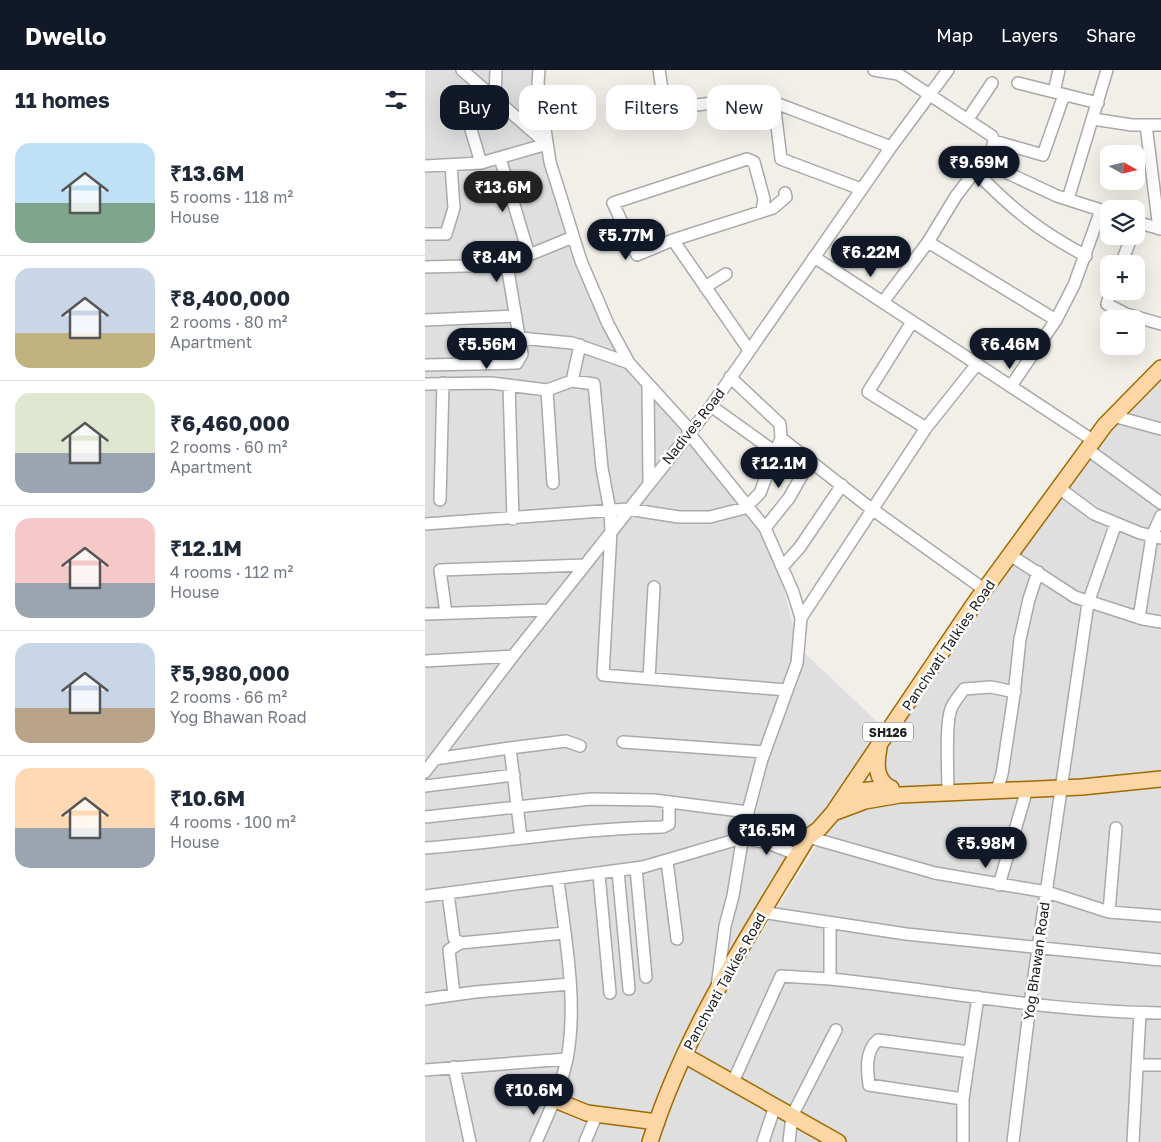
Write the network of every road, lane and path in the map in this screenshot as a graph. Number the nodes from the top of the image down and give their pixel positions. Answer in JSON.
{"nodes":[{"id":1,"x":462,"y":70,"type":"edge"},
{"id":2,"x":496,"y":70,"type":"edge"},
{"id":3,"x":539,"y":70,"type":"edge"},
{"id":4,"x":659,"y":70,"type":"edge"},
{"id":5,"x":874,"y":70,"type":"edge"},
{"id":6,"x":948,"y":70,"type":"edge"},
{"id":7,"x":1059,"y":70,"type":"edge"},
{"id":8,"x":1107,"y":70,"type":"edge"},
{"id":9,"x":992,"y":83,"type":"dead end"},
{"id":10,"x":1018,"y":83,"type":"dead end"},
{"id":11,"x":480,"y":85,"type":"edge"},
{"id":12,"x":495,"y":85,"type":"edge"},
{"id":13,"x":1059,"y":93,"type":"junction"},
{"id":14,"x":930,"y":94,"type":"junction"},
{"id":15,"x":707,"y":103,"type":"edge"},
{"id":16,"x":1098,"y":103,"type":"junction"},
{"id":17,"x":781,"y":105,"type":"edge"},
{"id":18,"x":509,"y":111,"type":"edge"},
{"id":19,"x":1093,"y":119,"type":"junction"},
{"id":20,"x":968,"y":120,"type":"junction"},
{"id":21,"x":1146,"y":125,"type":"junction"},
{"id":22,"x":1161,"y":125,"type":"edge"},
{"id":23,"x":471,"y":130,"type":"edge"},
{"id":24,"x":777,"y":130,"type":"edge"},
{"id":25,"x":994,"y":141,"type":"junction"},
{"id":26,"x":547,"y":144,"type":"junction"},
{"id":27,"x":891,"y":147,"type":"junction"},
{"id":28,"x":500,"y":158,"type":"junction"},
{"id":29,"x":983,"y":162,"type":"junction"},
{"id":30,"x":481,"y":163,"type":"junction"},
{"id":31,"x":451,"y":165,"type":"junction"},
{"id":32,"x":425,"y":166,"type":"edge"},
{"id":33,"x":976,"y":172,"type":"junction"},
{"id":34,"x":861,"y":189,"type":"junction"},
{"id":35,"x":785,"y":193,"type":"dead end"},
{"id":36,"x":1068,"y":199,"type":"junction"},
{"id":37,"x":1100,"y":210,"type":"edge"},
{"id":38,"x":762,"y":211,"type":"junction"},
{"id":39,"x":1100,"y":224,"type":"edge"},
{"id":40,"x":1145,"y":225,"type":"edge"},
{"id":41,"x":1160,"y":229,"type":"edge"},
{"id":42,"x":425,"y":234,"type":"edge"},
{"id":43,"x":573,"y":237,"type":"junction"},
{"id":44,"x":673,"y":240,"type":"junction"},
{"id":45,"x":929,"y":242,"type":"junction"},
{"id":46,"x":529,"y":255,"type":"junction"},
{"id":47,"x":1087,"y":256,"type":"junction"},
{"id":48,"x":814,"y":257,"type":"junction"},
{"id":49,"x":425,"y":266,"type":"edge"},
{"id":50,"x":507,"y":269,"type":"junction"},
{"id":51,"x":726,"y":274,"type":"dead end"},
{"id":52,"x":705,"y":286,"type":"junction"},
{"id":53,"x":1108,"y":300,"type":"edge"},
{"id":54,"x":883,"y":302,"type":"junction"},
{"id":55,"x":516,"y":316,"type":"junction"},
{"id":56,"x":425,"y":320,"type":"edge"},
{"id":57,"x":1056,"y":320,"type":"junction"},
{"id":58,"x":912,"y":322,"type":"junction"},
{"id":59,"x":1161,"y":324,"type":"edge"},
{"id":60,"x":520,"y":338,"type":"junction"},
{"id":61,"x":580,"y":345,"type":"junction"},
{"id":62,"x":749,"y":350,"type":"junction"},
{"id":63,"x":629,"y":363,"type":"junction"},
{"id":64,"x":977,"y":364,"type":"junction"},
{"id":65,"x":425,"y":365,"type":"edge"},
{"id":66,"x":1161,"y":368,"type":"edge"},
{"id":67,"x":731,"y":377,"type":"junction"},
{"id":68,"x":572,"y":381,"type":"junction"},
{"id":69,"x":443,"y":383,"type":"junction"},
{"id":70,"x":425,"y":384,"type":"edge"},
{"id":71,"x":648,"y":384,"type":"junction"},
{"id":72,"x":509,"y":385,"type":"junction"},
{"id":73,"x":1011,"y":386,"type":"junction"},
{"id":74,"x":547,"y":390,"type":"junction"},
{"id":75,"x":711,"y":406,"type":"junction"},
{"id":76,"x":1113,"y":416,"type":"junction"},
{"id":77,"x":927,"y":428,"type":"junction"},
{"id":78,"x":1161,"y":430,"type":"edge"},
{"id":79,"x":689,"y":431,"type":"junction"},
{"id":80,"x":781,"y":438,"type":"junction"},
{"id":81,"x":1091,"y":445,"type":"junction"},
{"id":82,"x":775,"y":452,"type":"junction"},
{"id":83,"x":810,"y":462,"type":"junction"},
{"id":84,"x":649,"y":483,"type":"junction"},
{"id":85,"x":553,"y":484,"type":"dead end"},
{"id":86,"x":842,"y":485,"type":"junction"},
{"id":87,"x":1059,"y":488,"type":"junction"},
{"id":88,"x":440,"y":500,"type":"dead end"},
{"id":89,"x":1161,"y":503,"type":"edge"},
{"id":90,"x":749,"y":504,"type":"junction"},
{"id":91,"x":628,"y":509,"type":"junction"},
{"id":92,"x":874,"y":510,"type":"junction"},
{"id":93,"x":610,"y":511,"type":"junction"},
{"id":94,"x":1161,"y":516,"type":"edge"},
{"id":95,"x":513,"y":519,"type":"junction"},
{"id":96,"x":1116,"y":523,"type":"junction"},
{"id":97,"x":425,"y":524,"type":"edge"},
{"id":98,"x":765,"y":528,"type":"junction"},
{"id":99,"x":611,"y":532,"type":"junction"},
{"id":100,"x":1156,"y":537,"type":"edge"},
{"id":101,"x":1010,"y":555,"type":"junction"},
{"id":102,"x":585,"y":565,"type":"junction"},
{"id":103,"x":783,"y":566,"type":"junction"},
{"id":104,"x":1038,"y":572,"type":"junction"},
{"id":105,"x":654,"y":587,"type":"dead end"},
{"id":106,"x":985,"y":590,"type":"junction"},
{"id":107,"x":1088,"y":603,"type":"junction"},
{"id":108,"x":549,"y":610,"type":"junction"},
{"id":109,"x":446,"y":613,"type":"junction"},
{"id":110,"x":425,"y":614,"type":"edge"},
{"id":111,"x":801,"y":618,"type":"junction"},
{"id":112,"x":1139,"y":618,"type":"junction"},
{"id":113,"x":1161,"y":622,"type":"edge"},
{"id":114,"x":513,"y":656,"type":"junction"},
{"id":115,"x":425,"y":661,"type":"edge"},
{"id":116,"x":649,"y":680,"type":"junction"},
{"id":117,"x":787,"y":690,"type":"junction"},
{"id":118,"x":1015,"y":692,"type":"junction"},
{"id":119,"x":623,"y":742,"type":"dead end"},
{"id":120,"x":880,"y":744,"type":"junction"},
{"id":121,"x":580,"y":746,"type":"dead end"},
{"id":122,"x":510,"y":748,"type":"junction"},
{"id":123,"x":765,"y":752,"type":"junction"},
{"id":124,"x":435,"y":759,"type":"junction"},
{"id":125,"x":425,"y":772,"type":"edge"},
{"id":126,"x":1161,"y":773,"type":"edge"},
{"id":127,"x":514,"y":775,"type":"junction"},
{"id":128,"x":1161,"y":779,"type":"edge"},
{"id":129,"x":1061,"y":784,"type":"junction"},
{"id":130,"x":425,"y":786,"type":"edge"},
{"id":131,"x":998,"y":787,"type":"junction"},
{"id":132,"x":890,"y":788,"type":"junction"},
{"id":133,"x":948,"y":789,"type":"junction"},
{"id":134,"x":1027,"y":789,"type":"junction"},
{"id":135,"x":847,"y":792,"type":"junction"},
{"id":136,"x":669,"y":802,"type":"junction"},
{"id":137,"x":519,"y":806,"type":"junction"},
{"id":138,"x":748,"y":812,"type":"junction"},
{"id":139,"x":833,"y":813,"type":"junction"},
{"id":140,"x":425,"y":817,"type":"edge"},
{"id":141,"x":1116,"y":828,"type":"dead end"},
{"id":142,"x":809,"y":837,"type":"junction"},
{"id":143,"x":521,"y":838,"type":"junction"},
{"id":144,"x":742,"y":838,"type":"junction"},
{"id":145,"x":425,"y":848,"type":"edge"},
{"id":146,"x":798,"y":855,"type":"junction"},
{"id":147,"x":667,"y":861,"type":"junction"},
{"id":148,"x":636,"y":868,"type":"junction"},
{"id":149,"x":618,"y":871,"type":"junction"},
{"id":150,"x":599,"y":874,"type":"junction"},
{"id":151,"x":558,"y":880,"type":"junction"},
{"id":152,"x":999,"y":885,"type":"junction"},
{"id":153,"x":1047,"y":892,"type":"junction"},
{"id":154,"x":448,"y":894,"type":"junction"},
{"id":155,"x":425,"y":896,"type":"edge"},
{"id":156,"x":761,"y":912,"type":"junction"},
{"id":157,"x":1109,"y":912,"type":"junction"},
{"id":158,"x":1161,"y":916,"type":"edge"},
{"id":159,"x":830,"y":924,"type":"junction"},
{"id":160,"x":564,"y":933,"type":"junction"},
{"id":161,"x":677,"y":939,"type":"dead end"},
{"id":162,"x":460,"y":943,"type":"junction"},
{"id":163,"x":1038,"y":949,"type":"junction"},
{"id":164,"x":1161,"y":960,"type":"edge"},
{"id":165,"x":646,"y":977,"type":"dead end"},
{"id":166,"x":830,"y":978,"type":"junction"},
{"id":167,"x":570,"y":984,"type":"junction"},
{"id":168,"x":629,"y":989,"type":"dead end"},
{"id":169,"x":717,"y":989,"type":"junction"},
{"id":170,"x":610,"y":992,"type":"dead end"},
{"id":171,"x":454,"y":995,"type":"junction"},
{"id":172,"x":978,"y":998,"type":"junction"},
{"id":173,"x":425,"y":999,"type":"edge"},
{"id":174,"x":1030,"y":1004,"type":"junction"},
{"id":175,"x":1140,"y":1013,"type":"junction"},
{"id":176,"x":1161,"y":1013,"type":"edge"},
{"id":177,"x":836,"y":1030,"type":"dead end"},
{"id":178,"x":970,"y":1052,"type":"junction"},
{"id":179,"x":683,"y":1055,"type":"junction"},
{"id":180,"x":567,"y":1059,"type":"junction"},
{"id":181,"x":1137,"y":1065,"type":"junction"},
{"id":182,"x":1161,"y":1065,"type":"edge"},
{"id":183,"x":454,"y":1067,"type":"junction"},
{"id":184,"x":425,"y":1070,"type":"edge"},
{"id":185,"x":732,"y":1084,"type":"junction"},
{"id":186,"x":963,"y":1099,"type":"junction"},
{"id":187,"x":555,"y":1100,"type":"junction"},
{"id":188,"x":775,"y":1106,"type":"junction"},
{"id":189,"x":597,"y":1114,"type":"junction"},
{"id":190,"x":792,"y":1116,"type":"junction"},
{"id":191,"x":657,"y":1122,"type":"junction"},
{"id":192,"x":470,"y":1142,"type":"edge"},
{"id":193,"x":536,"y":1142,"type":"edge"},
{"id":194,"x":585,"y":1142,"type":"edge"},
{"id":195,"x":650,"y":1142,"type":"edge"},
{"id":196,"x":763,"y":1142,"type":"edge"},
{"id":197,"x":789,"y":1142,"type":"edge"},
{"id":198,"x":838,"y":1142,"type":"edge"},
{"id":199,"x":963,"y":1142,"type":"edge"},
{"id":200,"x":1013,"y":1142,"type":"edge"},
{"id":201,"x":1133,"y":1142,"type":"edge"}],
"edges":[{"from":1,"to":11,"type":"street"},
{"from":2,"to":12,"type":"street"},
{"from":3,"to":26,"type":"street"},
{"from":4,"to":15,"type":"street"},
{"from":5,"to":14,"type":"street"},
{"from":6,"to":14,"type":"street","name":"Nadives Road"},
{"from":7,"to":13,"type":"street"},
{"from":8,"to":16,"type":"street"},
{"from":9,"to":20,"type":"street"},
{"from":10,"to":13,"type":"street"},
{"from":13,"to":16,"type":"street"},
{"from":13,"to":25,"type":"street"},
{"from":14,"to":20,"type":"street"},
{"from":14,"to":27,"type":"street","name":"Nadives Road"},
{"from":16,"to":19,"type":"street"},
{"from":17,"to":27,"type":"street"},
{"from":18,"to":26,"type":"street"},
{"from":19,"to":21,"type":"street"},
{"from":19,"to":36,"type":"street"},
{"from":20,"to":25,"type":"street"},
{"from":21,"to":22,"type":"street"},
{"from":21,"to":41,"type":"street"},
{"from":23,"to":30,"type":"street"},
{"from":24,"to":34,"type":"street"},
{"from":25,"to":29,"type":"street"},
{"from":26,"to":28,"type":"street"},
{"from":26,"to":43,"type":"street"},
{"from":27,"to":34,"type":"street","name":"Nadives Road"},
{"from":28,"to":30,"type":"street"},
{"from":28,"to":46,"type":"street"},
{"from":29,"to":33,"type":"street"},
{"from":29,"to":36,"type":"street"},
{"from":30,"to":31,"type":"street"},
{"from":31,"to":32,"type":"street"},
{"from":31,"to":42,"type":"street"},
{"from":33,"to":45,"type":"street"},
{"from":33,"to":47,"type":"street"},
{"from":34,"to":48,"type":"street","name":"Nadives Road"},
{"from":35,"to":38,"type":"street"},
{"from":36,"to":37,"type":"street"},
{"from":38,"to":44,"type":"street"},
{"from":38,"to":44,"type":"street"},
{"from":39,"to":47,"type":"street"},
{"from":40,"to":41,"type":"street"},
{"from":43,"to":46,"type":"street"},
{"from":43,"to":63,"type":"street"},
{"from":44,"to":52,"type":"street"},
{"from":45,"to":54,"type":"street"},
{"from":45,"to":57,"type":"street"},
{"from":46,"to":50,"type":"street"},
{"from":47,"to":57,"type":"street"},
{"from":48,"to":54,"type":"street"},
{"from":48,"to":62,"type":"street","name":"Nadives Road"},
{"from":49,"to":50,"type":"street"},
{"from":50,"to":55,"type":"street"},
{"from":51,"to":52,"type":"street"},
{"from":52,"to":62,"type":"street"},
{"from":53,"to":59,"type":"street"},
{"from":54,"to":58,"type":"street"},
{"from":55,"to":56,"type":"street"},
{"from":55,"to":60,"type":"street"},
{"from":57,"to":73,"type":"street"},
{"from":58,"to":64,"type":"street"},
{"from":58,"to":77,"type":"street"},
{"from":60,"to":61,"type":"street"},
{"from":60,"to":65,"type":"street"},
{"from":61,"to":63,"type":"street"},
{"from":61,"to":68,"type":"street"},
{"from":62,"to":67,"type":"street","name":"Nadives Road"},
{"from":63,"to":71,"type":"street"},
{"from":64,"to":73,"type":"street"},
{"from":64,"to":77,"type":"street"},
{"from":66,"to":76,"type":"main road","name":"Panchvati Talkies Road","number":"SH126"},
{"from":67,"to":75,"type":"street","name":"Nadives Road"},
{"from":67,"to":80,"type":"street"},
{"from":68,"to":74,"type":"street"},
{"from":68,"to":93,"type":"street"},
{"from":69,"to":70,"type":"street"},
{"from":69,"to":72,"type":"street"},
{"from":69,"to":88,"type":"street"},
{"from":71,"to":79,"type":"street"},
{"from":71,"to":84,"type":"street"},
{"from":72,"to":74,"type":"street"},
{"from":72,"to":95,"type":"street"},
{"from":73,"to":81,"type":"street"},
{"from":74,"to":85,"type":"street"},
{"from":75,"to":79,"type":"street","name":"Nadives Road"},
{"from":75,"to":82,"type":"street"},
{"from":76,"to":78,"type":"street"},
{"from":76,"to":81,"type":"main road","name":"Panchvati Talkies Road","number":"SH126"},
{"from":77,"to":92,"type":"street"},
{"from":79,"to":84,"type":"street","name":"Nadives Road"},
{"from":79,"to":90,"type":"street"},
{"from":80,"to":82,"type":"street"},
{"from":80,"to":83,"type":"street"},
{"from":81,"to":87,"type":"main road","name":"Panchvati Talkies Road","number":"SH126"},
{"from":81,"to":89,"type":"street"},
{"from":82,"to":90,"type":"street"},
{"from":83,"to":86,"type":"street"},
{"from":83,"to":98,"type":"street"},
{"from":84,"to":91,"type":"street","name":"Nadives Road"},
{"from":86,"to":92,"type":"street"},
{"from":86,"to":103,"type":"street"},
{"from":87,"to":96,"type":"street"},
{"from":87,"to":101,"type":"main road","name":"Panchvati Talkies Road","number":"SH126"},
{"from":90,"to":91,"type":"street"},
{"from":90,"to":98,"type":"street"},
{"from":91,"to":93,"type":"street"},
{"from":91,"to":99,"type":"street","name":"Nadives Road"},
{"from":92,"to":106,"type":"street"},
{"from":92,"to":111,"type":"street"},
{"from":93,"to":95,"type":"street"},
{"from":93,"to":99,"type":"street"},
{"from":94,"to":100,"type":"street"},
{"from":95,"to":97,"type":"street"},
{"from":96,"to":100,"type":"street"},
{"from":96,"to":107,"type":"street","name":"Yog Bhawan Road"},
{"from":98,"to":103,"type":"street"},
{"from":99,"to":102,"type":"street","name":"Nadives Road"},
{"from":99,"to":116,"type":"street"},
{"from":100,"to":112,"type":"street"},
{"from":101,"to":104,"type":"street"},
{"from":101,"to":106,"type":"main road","name":"Panchvati Talkies Road","number":"SH126"},
{"from":102,"to":108,"type":"street","name":"Nadives Road"},
{"from":102,"to":109,"type":"street"},
{"from":103,"to":111,"type":"street"},
{"from":104,"to":107,"type":"street"},
{"from":104,"to":118,"type":"street"},
{"from":105,"to":116,"type":"street"},
{"from":106,"to":120,"type":"main road","name":"Panchvati Talkies Road","number":"SH126"},
{"from":107,"to":112,"type":"street"},
{"from":107,"to":129,"type":"street","name":"Yog Bhawan Road"},
{"from":108,"to":109,"type":"street"},
{"from":108,"to":114,"type":"street","name":"Nadives Road"},
{"from":109,"to":110,"type":"street"},
{"from":111,"to":117,"type":"street"},
{"from":112,"to":113,"type":"street"},
{"from":114,"to":115,"type":"street"},
{"from":114,"to":124,"type":"street","name":"Nadives Road"},
{"from":116,"to":117,"type":"street"},
{"from":117,"to":123,"type":"street"},
{"from":118,"to":131,"type":"street"},
{"from":118,"to":133,"type":"street"},
{"from":119,"to":123,"type":"street"},
{"from":120,"to":132,"type":"main road"},
{"from":120,"to":135,"type":"main road","name":"Panchvati Talkies Road","number":"SH126"},
{"from":121,"to":122,"type":"street"},
{"from":122,"to":124,"type":"street"},
{"from":122,"to":127,"type":"street"},
{"from":123,"to":138,"type":"street"},
{"from":124,"to":125,"type":"street","name":"Nadives Road"},
{"from":126,"to":129,"type":"main road"},
{"from":127,"to":130,"type":"street"},
{"from":127,"to":137,"type":"street"},
{"from":128,"to":129,"type":"main road"},
{"from":129,"to":131,"type":"main road"},
{"from":129,"to":134,"type":"main road"},
{"from":129,"to":153,"type":"street","name":"Yog Bhawan Road"},
{"from":131,"to":133,"type":"main road"},
{"from":131,"to":134,"type":"main road"},
{"from":132,"to":133,"type":"main road"},
{"from":132,"to":135,"type":"main road"},
{"from":133,"to":139,"type":"main road"},
{"from":134,"to":152,"type":"street"},
{"from":135,"to":139,"type":"main road","name":"Panchvati Talkies Road","number":"SH126"},
{"from":136,"to":137,"type":"street"},
{"from":136,"to":138,"type":"street"},
{"from":136,"to":143,"type":"street"},
{"from":137,"to":140,"type":"street"},
{"from":137,"to":143,"type":"street"},
{"from":138,"to":144,"type":"street"},
{"from":139,"to":142,"type":"main road","name":"Panchvati Talkies Road","number":"SH126"},
{"from":141,"to":157,"type":"street"},
{"from":142,"to":146,"type":"main road","name":"Panchvati Talkies Road","number":"SH126"},
{"from":142,"to":152,"type":"street"},
{"from":143,"to":145,"type":"street"},
{"from":144,"to":146,"type":"street"},
{"from":144,"to":147,"type":"street"},
{"from":144,"to":169,"type":"street"},
{"from":146,"to":156,"type":"main road","name":"Panchvati Talkies Road","number":"SH126"},
{"from":147,"to":148,"type":"street"},
{"from":147,"to":161,"type":"street"},
{"from":148,"to":149,"type":"street"},
{"from":148,"to":165,"type":"street"},
{"from":149,"to":150,"type":"street"},
{"from":149,"to":168,"type":"street"},
{"from":150,"to":151,"type":"street"},
{"from":150,"to":170,"type":"street"},
{"from":151,"to":154,"type":"street"},
{"from":151,"to":160,"type":"street"},
{"from":152,"to":153,"type":"street"},
{"from":153,"to":157,"type":"street"},
{"from":153,"to":163,"type":"street","name":"Yog Bhawan Road"},
{"from":154,"to":155,"type":"street"},
{"from":154,"to":162,"type":"street"},
{"from":156,"to":159,"type":"street"},
{"from":156,"to":169,"type":"main road","name":"Panchvati Talkies Road","number":"SH126"},
{"from":157,"to":158,"type":"street"},
{"from":159,"to":163,"type":"street"},
{"from":159,"to":166,"type":"street"},
{"from":160,"to":162,"type":"street"},
{"from":160,"to":167,"type":"street"},
{"from":162,"to":171,"type":"street"},
{"from":163,"to":164,"type":"street"},
{"from":163,"to":174,"type":"street","name":"Yog Bhawan Road"},
{"from":166,"to":172,"type":"street"},
{"from":166,"to":185,"type":"street"},
{"from":167,"to":171,"type":"street"},
{"from":167,"to":180,"type":"street"},
{"from":169,"to":179,"type":"main road","name":"Panchvati Talkies Road","number":"SH126"},
{"from":171,"to":173,"type":"street"},
{"from":172,"to":174,"type":"street"},
{"from":172,"to":178,"type":"street"},
{"from":174,"to":175,"type":"street"},
{"from":174,"to":200,"type":"street","name":"Yog Bhawan Road"},
{"from":175,"to":176,"type":"street"},
{"from":175,"to":181,"type":"street"},
{"from":177,"to":190,"type":"street"},
{"from":178,"to":186,"type":"street"},
{"from":178,"to":186,"type":"street"},
{"from":179,"to":185,"type":"main road"},
{"from":179,"to":191,"type":"main road","name":"Panchvati Talkies Road","number":"SH126"},
{"from":180,"to":183,"type":"street"},
{"from":180,"to":187,"type":"street"},
{"from":181,"to":182,"type":"street"},
{"from":181,"to":201,"type":"street"},
{"from":183,"to":184,"type":"street"},
{"from":183,"to":192,"type":"street"},
{"from":185,"to":188,"type":"main road"},
{"from":186,"to":199,"type":"street"},
{"from":187,"to":189,"type":"main road"},
{"from":187,"to":193,"type":"street"},
{"from":188,"to":190,"type":"main road"},
{"from":188,"to":196,"type":"street"},
{"from":189,"to":191,"type":"main road"},
{"from":189,"to":194,"type":"street"},
{"from":190,"to":197,"type":"street"},
{"from":190,"to":198,"type":"main road"},
{"from":191,"to":195,"type":"main road","number":"SH126"}]}
